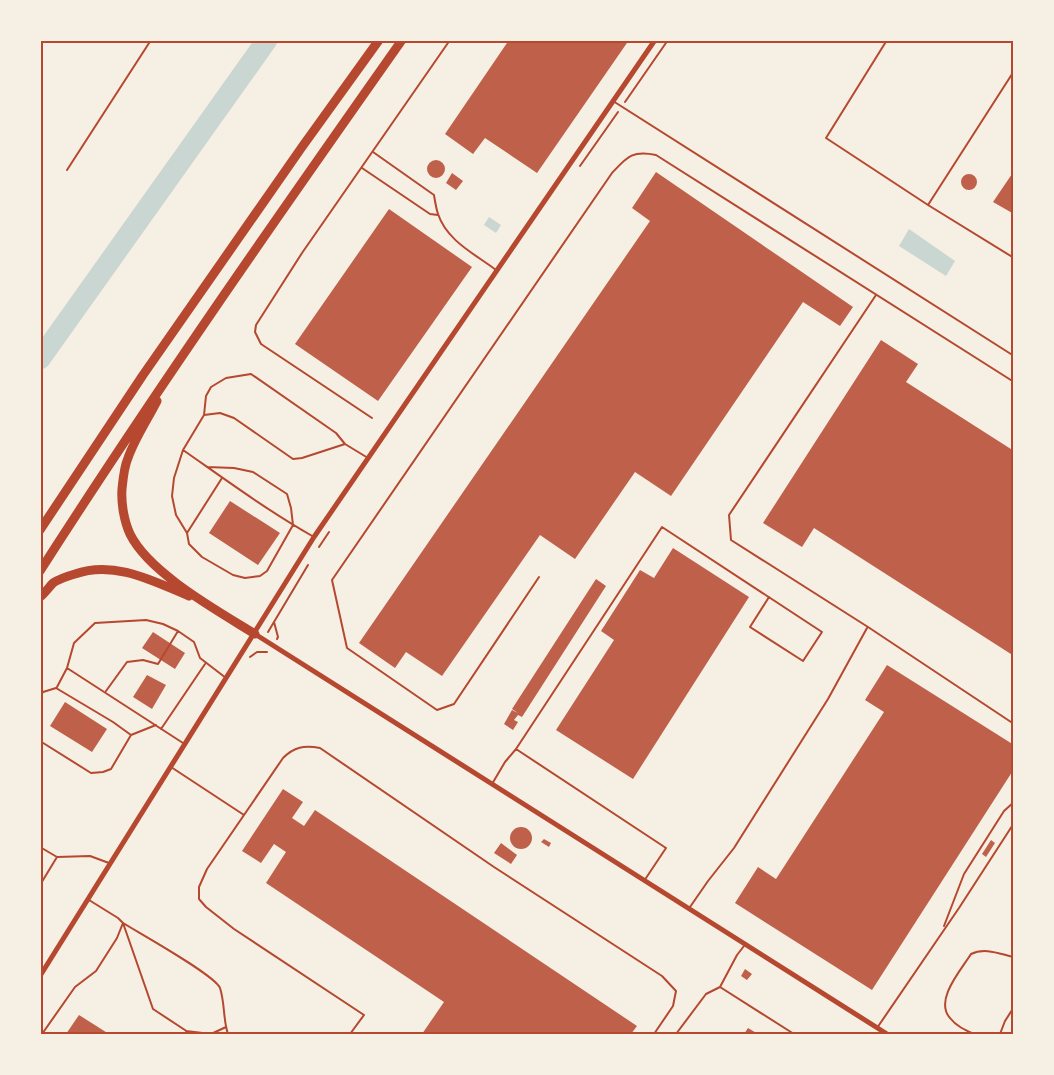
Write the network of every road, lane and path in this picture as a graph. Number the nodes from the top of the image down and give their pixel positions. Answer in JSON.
{"nodes":[{"id":1,"x":151,"y":40,"type":"edge"},
{"id":2,"x":379,"y":40,"type":"edge"},
{"id":3,"x":402,"y":40,"type":"edge"},
{"id":4,"x":450,"y":40,"type":"edge"},
{"id":5,"x":655,"y":40,"type":"edge"},
{"id":6,"x":887,"y":40,"type":"edge"},
{"id":7,"x":1014,"y":71,"type":"edge"},
{"id":8,"x":612,"y":100,"type":"junction"},
{"id":9,"x":372,"y":152,"type":"junction"},
{"id":10,"x":362,"y":167,"type":"junction"},
{"id":11,"x":67,"y":170,"type":"dead end"},
{"id":12,"x":928,"y":205,"type":"junction"},
{"id":13,"x":438,"y":215,"type":"junction"},
{"id":14,"x":1014,"y":258,"type":"edge"},
{"id":15,"x":496,"y":270,"type":"junction"},
{"id":16,"x":876,"y":295,"type":"junction"},
{"id":17,"x":1014,"y":356,"type":"edge"},
{"id":18,"x":178,"y":361,"type":"junction"},
{"id":19,"x":1014,"y":382,"type":"edge"},
{"id":20,"x":204,"y":415,"type":"junction"},
{"id":21,"x":372,"y":418,"type":"dead end"},
{"id":22,"x":345,"y":444,"type":"junction"},
{"id":23,"x":183,"y":450,"type":"junction"},
{"id":24,"x":368,"y":458,"type":"junction"},
{"id":25,"x":207,"y":467,"type":"junction"},
{"id":26,"x":222,"y":478,"type":"junction"},
{"id":27,"x":293,"y":525,"type":"junction"},
{"id":28,"x":332,"y":528,"type":"dead end"},
{"id":29,"x":40,"y":530,"type":"edge"},
{"id":30,"x":187,"y":533,"type":"junction"},
{"id":31,"x":314,"y":537,"type":"junction"},
{"id":32,"x":316,"y":552,"type":"dead end"},
{"id":33,"x":312,"y":558,"type":"dead end"},
{"id":34,"x":40,"y":571,"type":"edge"},
{"id":35,"x":538,"y":577,"type":"dead end"},
{"id":36,"x":40,"y":597,"type":"edge"},
{"id":37,"x":770,"y":597,"type":"junction"},
{"id":38,"x":199,"y":600,"type":"junction"},
{"id":39,"x":274,"y":622,"type":"junction"},
{"id":40,"x":868,"y":627,"type":"junction"},
{"id":41,"x":178,"y":632,"type":"junction"},
{"id":42,"x":255,"y":634,"type":"junction"},
{"id":43,"x":278,"y":637,"type":"dead end"},
{"id":44,"x":264,"y":639,"type":"junction"},
{"id":45,"x":206,"y":663,"type":"junction"},
{"id":46,"x":67,"y":668,"type":"junction"},
{"id":47,"x":226,"y":678,"type":"junction"},
{"id":48,"x":56,"y":688,"type":"junction"},
{"id":49,"x":106,"y":692,"type":"junction"},
{"id":50,"x":40,"y":697,"type":"edge"},
{"id":51,"x":1014,"y":724,"type":"edge"},
{"id":52,"x":156,"y":725,"type":"junction"},
{"id":53,"x":161,"y":729,"type":"junction"},
{"id":54,"x":131,"y":735,"type":"junction"},
{"id":55,"x":40,"y":741,"type":"edge"},
{"id":56,"x":186,"y":744,"type":"junction"},
{"id":57,"x":516,"y":749,"type":"junction"},
{"id":58,"x":171,"y":767,"type":"junction"},
{"id":59,"x":492,"y":784,"type":"junction"},
{"id":60,"x":1014,"y":802,"type":"edge"},
{"id":61,"x":244,"y":815,"type":"junction"},
{"id":62,"x":1014,"y":823,"type":"edge"},
{"id":63,"x":40,"y":847,"type":"edge"},
{"id":64,"x":57,"y":857,"type":"junction"},
{"id":65,"x":111,"y":864,"type":"junction"},
{"id":66,"x":644,"y":881,"type":"junction"},
{"id":67,"x":40,"y":885,"type":"edge"},
{"id":68,"x":89,"y":900,"type":"junction"},
{"id":69,"x":688,"y":909,"type":"junction"},
{"id":70,"x":123,"y":923,"type":"junction"},
{"id":71,"x":942,"y":932,"type":"junction"},
{"id":72,"x":745,"y":945,"type":"junction"},
{"id":73,"x":1014,"y":957,"type":"edge"},
{"id":74,"x":40,"y":976,"type":"edge"},
{"id":75,"x":720,"y":987,"type":"junction"},
{"id":76,"x":1014,"y":1007,"type":"edge"},
{"id":77,"x":225,"y":1026,"type":"junction"},
{"id":78,"x":877,"y":1028,"type":"junction"},
{"id":79,"x":185,"y":1030,"type":"junction"},
{"id":80,"x":42,"y":1035,"type":"edge"},
{"id":81,"x":191,"y":1035,"type":"edge"},
{"id":82,"x":228,"y":1035,"type":"edge"},
{"id":83,"x":350,"y":1035,"type":"edge"},
{"id":84,"x":654,"y":1035,"type":"edge"},
{"id":85,"x":676,"y":1035,"type":"edge"},
{"id":86,"x":794,"y":1035,"type":"edge"},
{"id":87,"x":887,"y":1035,"type":"edge"},
{"id":88,"x":974,"y":1035,"type":"edge"},
{"id":89,"x":1000,"y":1035,"type":"edge"}],
"edges":[{"from":1,"to":11,"type":"path"},
{"from":2,"to":29,"type":"highway"},
{"from":3,"to":18,"type":"highway"},
{"from":4,"to":9,"type":"lane"},
{"from":5,"to":8,"type":"street"},
{"from":6,"to":12,"type":"lane"},
{"from":7,"to":12,"type":"lane"},
{"from":8,"to":15,"type":"street"},
{"from":8,"to":17,"type":"lane"},
{"from":9,"to":10,"type":"lane"},
{"from":9,"to":13,"type":"lane"},
{"from":10,"to":13,"type":"lane"},
{"from":10,"to":21,"type":"lane"},
{"from":12,"to":14,"type":"lane"},
{"from":13,"to":15,"type":"lane"},
{"from":15,"to":24,"type":"street"},
{"from":16,"to":19,"type":"lane"},
{"from":16,"to":35,"type":"lane"},
{"from":16,"to":40,"type":"lane"},
{"from":18,"to":34,"type":"highway"},
{"from":18,"to":38,"type":"highway"},
{"from":20,"to":22,"type":"lane"},
{"from":20,"to":22,"type":"lane"},
{"from":20,"to":23,"type":"lane"},
{"from":22,"to":24,"type":"lane"},
{"from":23,"to":25,"type":"lane"},
{"from":23,"to":30,"type":"lane"},
{"from":24,"to":31,"type":"street"},
{"from":25,"to":26,"type":"lane"},
{"from":25,"to":27,"type":"lane"},
{"from":26,"to":27,"type":"lane"},
{"from":26,"to":30,"type":"lane"},
{"from":27,"to":30,"type":"lane"},
{"from":27,"to":31,"type":"lane"},
{"from":28,"to":32,"type":"path"},
{"from":31,"to":42,"type":"street"},
{"from":33,"to":39,"type":"path"},
{"from":36,"to":38,"type":"highway"},
{"from":37,"to":37,"type":"lane"},
{"from":37,"to":57,"type":"lane"},
{"from":38,"to":42,"type":"highway"},
{"from":39,"to":43,"type":"path"},
{"from":39,"to":44,"type":"path"},
{"from":40,"to":51,"type":"lane"},
{"from":40,"to":69,"type":"lane"},
{"from":41,"to":45,"type":"lane"},
{"from":41,"to":46,"type":"lane"},
{"from":41,"to":49,"type":"lane"},
{"from":42,"to":44,"type":"street"},
{"from":42,"to":47,"type":"street"},
{"from":44,"to":59,"type":"street"},
{"from":45,"to":47,"type":"lane"},
{"from":45,"to":53,"type":"lane"},
{"from":46,"to":48,"type":"lane"},
{"from":46,"to":49,"type":"lane"},
{"from":47,"to":56,"type":"street"},
{"from":48,"to":50,"type":"lane"},
{"from":48,"to":54,"type":"lane"},
{"from":49,"to":52,"type":"lane"},
{"from":52,"to":53,"type":"lane"},
{"from":52,"to":54,"type":"lane"},
{"from":53,"to":56,"type":"lane"},
{"from":54,"to":55,"type":"lane"},
{"from":56,"to":58,"type":"street"},
{"from":57,"to":59,"type":"lane"},
{"from":57,"to":66,"type":"lane"},
{"from":58,"to":61,"type":"lane"},
{"from":58,"to":65,"type":"street"},
{"from":59,"to":66,"type":"street"},
{"from":60,"to":71,"type":"lane"},
{"from":61,"to":83,"type":"lane"},
{"from":61,"to":84,"type":"lane"},
{"from":62,"to":71,"type":"lane"},
{"from":63,"to":64,"type":"lane"},
{"from":64,"to":65,"type":"lane"},
{"from":64,"to":67,"type":"lane"},
{"from":65,"to":68,"type":"street"},
{"from":66,"to":69,"type":"street"},
{"from":68,"to":70,"type":"lane"},
{"from":68,"to":74,"type":"street"},
{"from":69,"to":72,"type":"street"},
{"from":70,"to":77,"type":"lane"},
{"from":70,"to":79,"type":"lane"},
{"from":70,"to":80,"type":"lane"},
{"from":71,"to":78,"type":"lane"},
{"from":72,"to":75,"type":"lane"},
{"from":72,"to":78,"type":"street"},
{"from":73,"to":88,"type":"lane"},
{"from":75,"to":85,"type":"lane"},
{"from":75,"to":86,"type":"lane"},
{"from":76,"to":89,"type":"lane"},
{"from":77,"to":79,"type":"lane"},
{"from":77,"to":82,"type":"lane"},
{"from":78,"to":87,"type":"street"},
{"from":79,"to":81,"type":"lane"}]}
